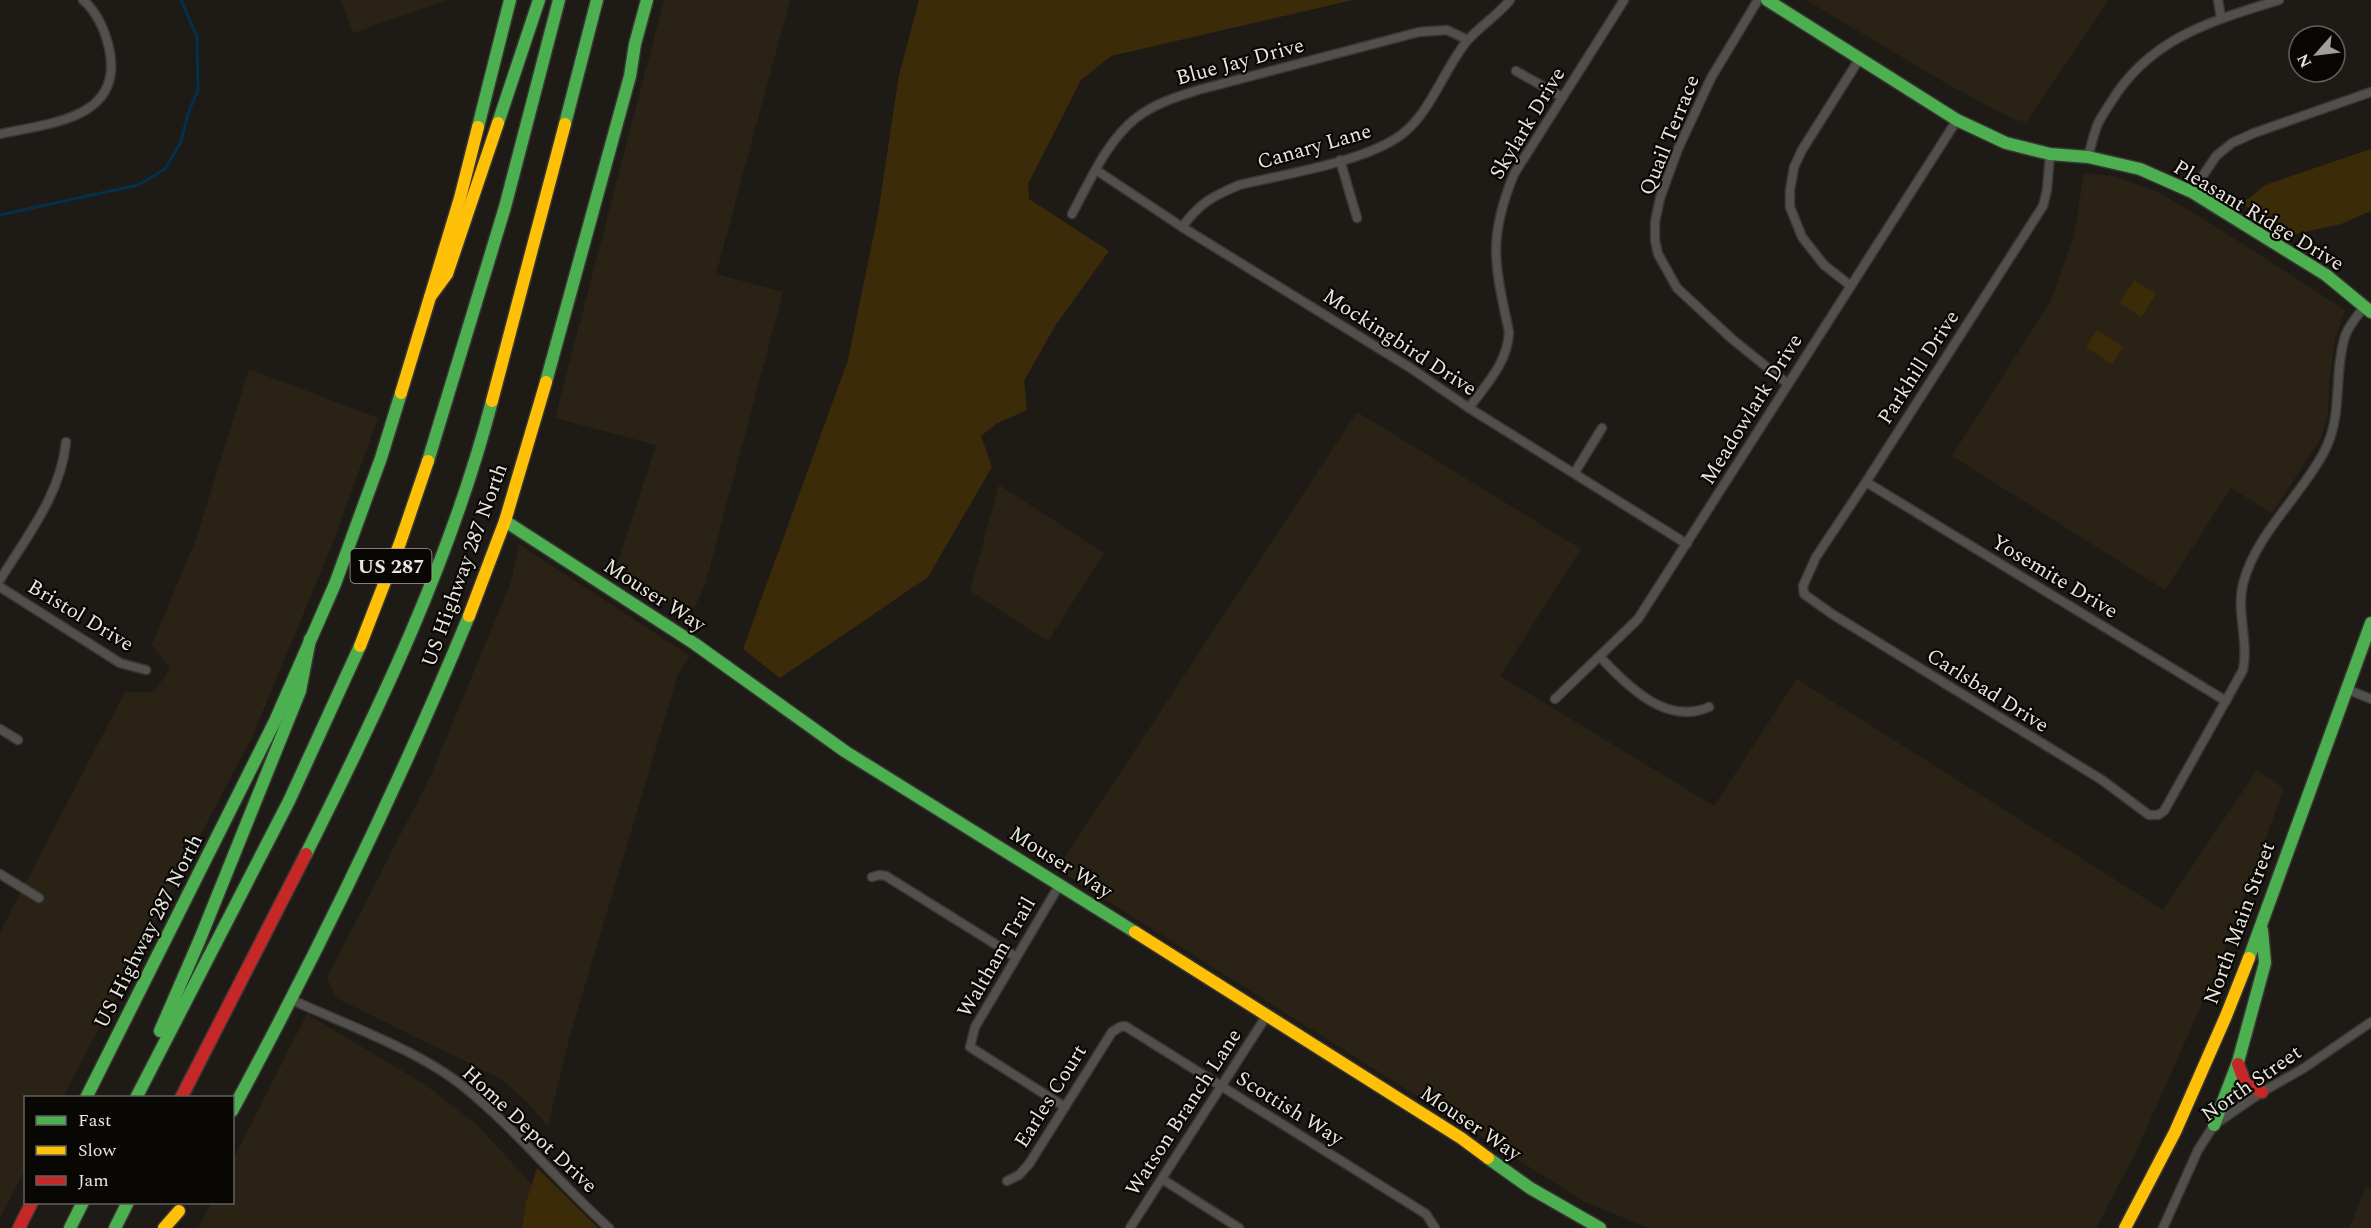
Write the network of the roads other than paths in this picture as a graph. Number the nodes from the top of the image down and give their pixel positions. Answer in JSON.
{"nodes":[{"id":1,"x":83,"y":0,"type":"edge"},
{"id":2,"x":510,"y":0,"type":"edge"},
{"id":3,"x":539,"y":0,"type":"edge"},
{"id":4,"x":559,"y":0,"type":"edge"},
{"id":5,"x":597,"y":0,"type":"edge"},
{"id":6,"x":646,"y":0,"type":"edge"},
{"id":7,"x":1510,"y":0,"type":"edge"},
{"id":8,"x":1624,"y":0,"type":"edge"},
{"id":9,"x":1758,"y":0,"type":"edge"},
{"id":10,"x":1767,"y":0,"type":"edge"},
{"id":11,"x":2218,"y":0,"type":"edge"},
{"id":12,"x":2279,"y":0,"type":"edge"},
{"id":13,"x":2221,"y":18,"type":"junction"},
{"id":14,"x":1468,"y":40,"type":"junction"},
{"id":15,"x":1860,"y":58,"type":"junction"},
{"id":16,"x":1516,"y":70,"type":"dead end"},
{"id":17,"x":2371,"y":92,"type":"edge"},
{"id":18,"x":1562,"y":97,"type":"junction"},
{"id":19,"x":1957,"y":120,"type":"junction"},
{"id":20,"x":0,"y":134,"type":"edge"},
{"id":21,"x":2050,"y":154,"type":"junction"},
{"id":22,"x":2088,"y":157,"type":"junction"},
{"id":23,"x":1340,"y":160,"type":"junction"},
{"id":24,"x":1096,"y":170,"type":"junction"},
{"id":25,"x":2192,"y":192,"type":"junction"},
{"id":26,"x":1072,"y":214,"type":"dead end"},
{"id":27,"x":1357,"y":218,"type":"dead end"},
{"id":28,"x":1182,"y":227,"type":"junction"},
{"id":29,"x":1851,"y":286,"type":"junction"},
{"id":30,"x":430,"y":297,"type":"junction"},
{"id":31,"x":2368,"y":309,"type":"edge"},
{"id":32,"x":1788,"y":384,"type":"junction"},
{"id":33,"x":1469,"y":408,"type":"junction"},
{"id":34,"x":1602,"y":428,"type":"dead end"},
{"id":35,"x":66,"y":442,"type":"dead end"},
{"id":36,"x":1575,"y":472,"type":"junction"},
{"id":37,"x":1866,"y":482,"type":"junction"},
{"id":38,"x":505,"y":521,"type":"junction"},
{"id":39,"x":1687,"y":544,"type":"junction"},
{"id":40,"x":0,"y":580,"type":"edge"},
{"id":41,"x":0,"y":586,"type":"edge"},
{"id":42,"x":1804,"y":594,"type":"joint"},
{"id":43,"x":2371,"y":623,"type":"edge"},
{"id":44,"x":310,"y":639,"type":"junction"},
{"id":45,"x":1600,"y":657,"type":"junction"},
{"id":46,"x":146,"y":670,"type":"dead end"},
{"id":47,"x":2346,"y":689,"type":"junction"},
{"id":48,"x":1554,"y":699,"type":"dead end"},
{"id":49,"x":2371,"y":699,"type":"edge"},
{"id":50,"x":2226,"y":701,"type":"junction"},
{"id":51,"x":1709,"y":707,"type":"dead end"},
{"id":52,"x":0,"y":729,"type":"edge"},
{"id":53,"x":18,"y":740,"type":"dead end"},
{"id":54,"x":0,"y":874,"type":"edge"},
{"id":55,"x":872,"y":877,"type":"dead end"},
{"id":56,"x":1060,"y":884,"type":"junction"},
{"id":57,"x":39,"y":898,"type":"dead end"},
{"id":58,"x":2261,"y":926,"type":"junction"},
{"id":59,"x":1016,"y":957,"type":"junction"},
{"id":60,"x":292,"y":1000,"type":"junction"},
{"id":61,"x":1267,"y":1015,"type":"junction"},
{"id":62,"x":2371,"y":1022,"type":"edge"},
{"id":63,"x":1120,"y":1027,"type":"joint"},
{"id":64,"x":2238,"y":1062,"type":"junction"},
{"id":65,"x":1221,"y":1086,"type":"junction"},
{"id":66,"x":2262,"y":1092,"type":"junction"},
{"id":67,"x":87,"y":1096,"type":"edge"},
{"id":68,"x":130,"y":1096,"type":"edge"},
{"id":69,"x":137,"y":1096,"type":"edge"},
{"id":70,"x":182,"y":1096,"type":"edge"},
{"id":71,"x":234,"y":1107,"type":"edge"},
{"id":72,"x":1065,"y":1107,"type":"junction"},
{"id":73,"x":2214,"y":1125,"type":"junction"},
{"id":74,"x":1162,"y":1179,"type":"junction"},
{"id":75,"x":1007,"y":1181,"type":"dead end"},
{"id":76,"x":31,"y":1204,"type":"edge"},
{"id":77,"x":82,"y":1204,"type":"edge"},
{"id":78,"x":127,"y":1204,"type":"edge"},
{"id":79,"x":182,"y":1207,"type":"edge"},
{"id":80,"x":19,"y":1228,"type":"edge"},
{"id":81,"x":70,"y":1228,"type":"edge"},
{"id":82,"x":115,"y":1228,"type":"edge"},
{"id":83,"x":164,"y":1228,"type":"edge"},
{"id":84,"x":170,"y":1228,"type":"edge"},
{"id":85,"x":609,"y":1228,"type":"edge"},
{"id":86,"x":1130,"y":1228,"type":"edge"},
{"id":87,"x":1239,"y":1228,"type":"edge"},
{"id":88,"x":1435,"y":1228,"type":"edge"},
{"id":89,"x":1600,"y":1228,"type":"edge"},
{"id":90,"x":2125,"y":1228,"type":"edge"},
{"id":91,"x":2163,"y":1228,"type":"edge"}],
"edges":[{"from":1,"to":20,"type":"street"},
{"from":2,"to":30,"type":"main road","name":"US Highway 287 North"},
{"from":3,"to":30,"type":"main road"},
{"from":4,"to":69,"type":"main road","number":"US 287"},
{"from":5,"to":70,"type":"main road","number":"US 287"},
{"from":6,"to":38,"type":"main road","name":"US Highway 287 North"},
{"from":7,"to":14,"type":"street","name":"Canary Lane"},
{"from":8,"to":18,"type":"street","name":"Skylark Drive"},
{"from":9,"to":32,"type":"street","name":"Quail Terrace"},
{"from":10,"to":15,"type":"main road","name":"Pleasant Ridge Drive"},
{"from":11,"to":13,"type":"street"},
{"from":12,"to":13,"type":"street"},
{"from":13,"to":22,"type":"street"},
{"from":14,"to":23,"type":"street","name":"Canary Lane"},
{"from":14,"to":24,"type":"street","name":"Blue Jay Drive"},
{"from":15,"to":19,"type":"main road","name":"Pleasant Ridge Drive"},
{"from":15,"to":29,"type":"street"},
{"from":16,"to":18,"type":"street"},
{"from":17,"to":25,"type":"street"},
{"from":18,"to":33,"type":"street","name":"Skylark Drive"},
{"from":19,"to":21,"type":"main road","name":"Pleasant Ridge Drive"},
{"from":19,"to":29,"type":"street","name":"Meadowlark Drive"},
{"from":21,"to":22,"type":"main road","name":"Pleasant Ridge Drive"},
{"from":21,"to":37,"type":"street","name":"Parkhill Drive"},
{"from":22,"to":25,"type":"main road","name":"Pleasant Ridge Drive"},
{"from":23,"to":27,"type":"street"},
{"from":23,"to":28,"type":"street","name":"Canary Lane"},
{"from":24,"to":26,"type":"street","name":"Blue Jay Drive"},
{"from":24,"to":28,"type":"street","name":"Mockingbird Drive"},
{"from":25,"to":31,"type":"main road","name":"Pleasant Ridge Drive"},
{"from":28,"to":33,"type":"street","name":"Mockingbird Drive"},
{"from":29,"to":32,"type":"street","name":"Meadowlark Drive"},
{"from":30,"to":44,"type":"main road","name":"US Highway 287 North"},
{"from":31,"to":50,"type":"street"},
{"from":32,"to":39,"type":"street","name":"Meadowlark Drive"},
{"from":33,"to":36,"type":"street","name":"Mockingbird Drive"},
{"from":34,"to":36,"type":"street"},
{"from":35,"to":40,"type":"street"},
{"from":36,"to":39,"type":"street","name":"Mockingbird Drive"},
{"from":37,"to":42,"type":"street","name":"Parkhill Drive"},
{"from":37,"to":50,"type":"street","name":"Yosemite Drive"},
{"from":38,"to":56,"type":"main road","name":"Mouser Way"},
{"from":38,"to":60,"type":"main road","name":"US Highway 287 North"},
{"from":39,"to":45,"type":"street","name":"Meadowlark Drive"},
{"from":41,"to":46,"type":"street","name":"Bristol Drive"},
{"from":42,"to":50,"type":"street","name":"Carlsbad Drive"},
{"from":43,"to":47,"type":"main road","name":"North Main Street"},
{"from":44,"to":67,"type":"main road","name":"US Highway 287 North"},
{"from":44,"to":68,"type":"main road"},
{"from":45,"to":48,"type":"street","name":"Meadowlark Drive"},
{"from":45,"to":51,"type":"street"},
{"from":47,"to":49,"type":"street"},
{"from":47,"to":58,"type":"main road","name":"North Main Street"},
{"from":52,"to":53,"type":"street"},
{"from":54,"to":57,"type":"street"},
{"from":55,"to":59,"type":"street"},
{"from":56,"to":59,"type":"street","name":"Waltham Trail"},
{"from":56,"to":61,"type":"main road","name":"Mouser Way"},
{"from":58,"to":64,"type":"main road"},
{"from":58,"to":90,"type":"main road","name":"North Main Street"},
{"from":59,"to":72,"type":"street","name":"Waltham Trail"},
{"from":60,"to":71,"type":"main road","name":"US Highway 287 North"},
{"from":60,"to":85,"type":"street","name":"Home Depot Drive"},
{"from":61,"to":65,"type":"street","name":"Watson Branch Lane"},
{"from":61,"to":89,"type":"main road","name":"Mouser Way"},
{"from":62,"to":66,"type":"street","name":"North Street"},
{"from":63,"to":65,"type":"street","name":"Scottish Way"},
{"from":63,"to":72,"type":"street","name":"Earles Court"},
{"from":64,"to":66,"type":"main road"},
{"from":64,"to":73,"type":"main road"},
{"from":65,"to":74,"type":"street","name":"Watson Branch Lane"},
{"from":65,"to":88,"type":"street","name":"Scottish Way"},
{"from":66,"to":73,"type":"street","name":"North Street"},
{"from":72,"to":75,"type":"street","name":"Earles Court"},
{"from":73,"to":91,"type":"street","name":"North Street"},
{"from":74,"to":86,"type":"street","name":"Watson Branch Lane"},
{"from":74,"to":87,"type":"street"},
{"from":76,"to":80,"type":"main road"},
{"from":77,"to":81,"type":"main road"},
{"from":78,"to":82,"type":"main road"},
{"from":79,"to":83,"type":"main road"},
{"from":79,"to":84,"type":"main road"}]}
